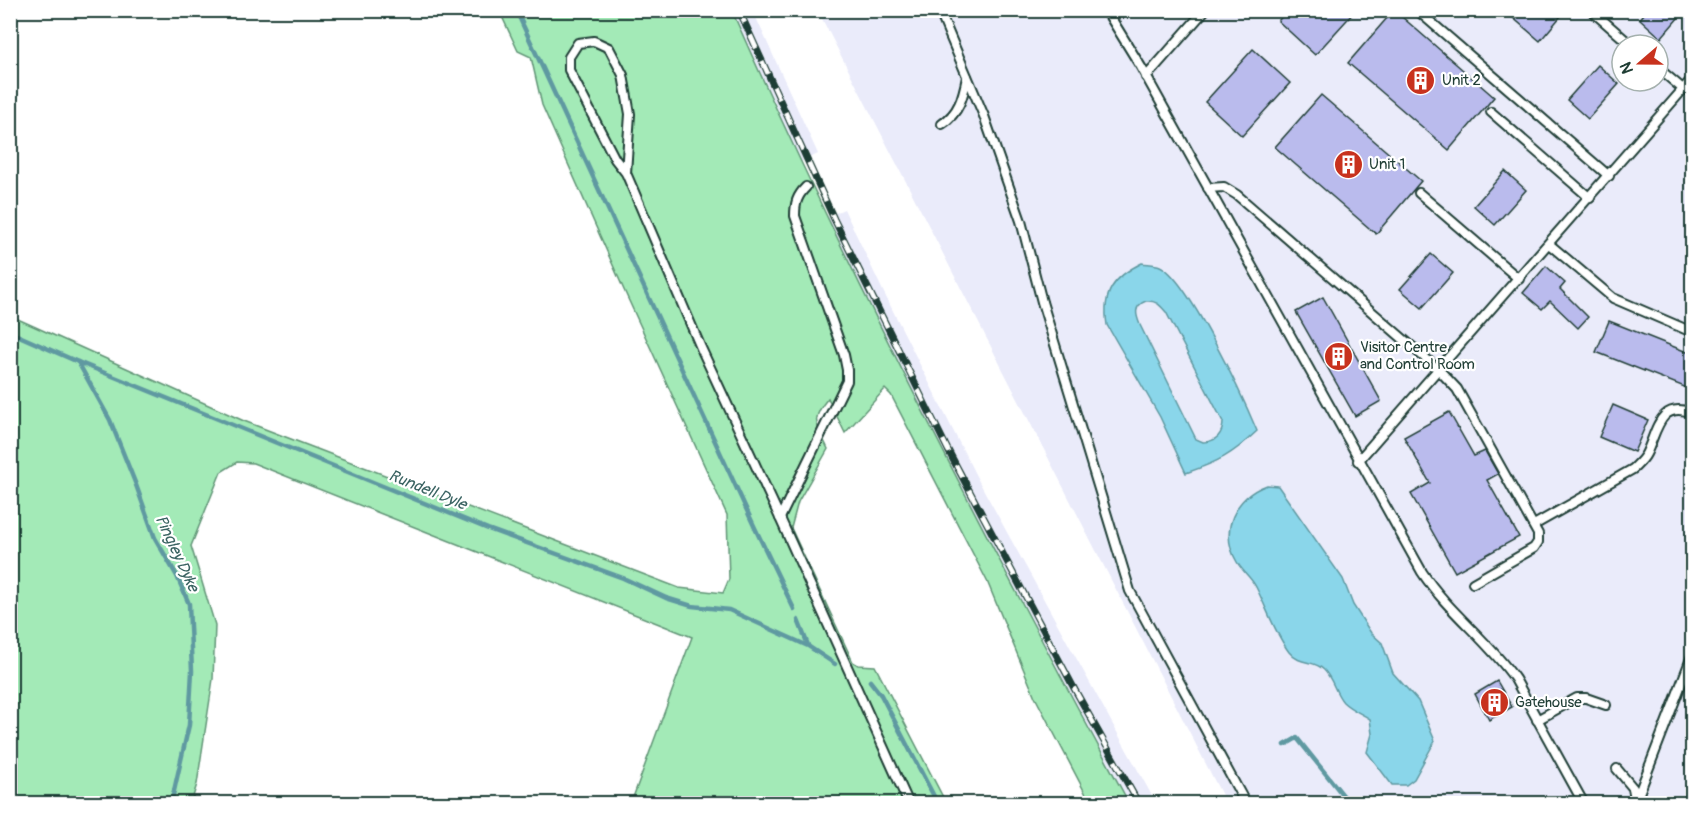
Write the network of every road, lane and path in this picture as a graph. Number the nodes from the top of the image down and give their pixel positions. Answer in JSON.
{"nodes":[{"id":1,"x":939,"y":10,"type":"edge"},
{"id":2,"x":1106,"y":10,"type":"edge"},
{"id":3,"x":1205,"y":10,"type":"edge"},
{"id":4,"x":1418,"y":10,"type":"edge"},
{"id":5,"x":1591,"y":10,"type":"edge"},
{"id":6,"x":1617,"y":33,"type":"edge"},
{"id":7,"x":967,"y":76,"type":"junction"},
{"id":8,"x":1146,"y":77,"type":"junction"},
{"id":9,"x":1670,"y":78,"type":"edge"},
{"id":10,"x":1692,"y":80,"type":"edge"},
{"id":11,"x":1684,"y":90,"type":"junction"},
{"id":12,"x":1491,"y":112,"type":"dead end"},
{"id":13,"x":942,"y":124,"type":"dead end"},
{"id":14,"x":626,"y":173,"type":"junction"},
{"id":15,"x":1609,"y":176,"type":"junction"},
{"id":16,"x":806,"y":187,"type":"dead end"},
{"id":17,"x":1208,"y":188,"type":"junction"},
{"id":18,"x":1419,"y":193,"type":"dead end"},
{"id":19,"x":1590,"y":198,"type":"junction"},
{"id":20,"x":1550,"y":244,"type":"junction"},
{"id":21,"x":1519,"y":279,"type":"junction"},
{"id":22,"x":1692,"y":332,"type":"edge"},
{"id":23,"x":1439,"y":370,"type":"junction"},
{"id":24,"x":1692,"y":413,"type":"edge"},
{"id":25,"x":1358,"y":461,"type":"junction"},
{"id":26,"x":780,"y":518,"type":"junction"},
{"id":27,"x":1534,"y":525,"type":"junction"},
{"id":28,"x":1473,"y":583,"type":"dead end"},
{"id":29,"x":1692,"y":656,"type":"edge"},
{"id":30,"x":1606,"y":705,"type":"dead end"},
{"id":31,"x":1537,"y":720,"type":"junction"},
{"id":32,"x":1617,"y":770,"type":"dead end"},
{"id":33,"x":1635,"y":802,"type":"edge"},
{"id":34,"x":909,"y":804,"type":"edge"},
{"id":35,"x":1246,"y":804,"type":"edge"},
{"id":36,"x":1584,"y":804,"type":"edge"}],
"edges":[{"from":1,"to":7,"type":"lane"},
{"from":2,"to":8,"type":"lane"},
{"from":3,"to":8,"type":"lane"},
{"from":4,"to":15,"type":"lane"},
{"from":5,"to":6,"type":"lane"},
{"from":7,"to":13,"type":"lane"},
{"from":7,"to":35,"type":"lane"},
{"from":8,"to":17,"type":"lane"},
{"from":9,"to":11,"type":"lane"},
{"from":10,"to":11,"type":"lane"},
{"from":11,"to":15,"type":"lane"},
{"from":12,"to":19,"type":"lane"},
{"from":14,"to":14,"type":"lane"},
{"from":14,"to":26,"type":"lane"},
{"from":15,"to":19,"type":"lane"},
{"from":16,"to":26,"type":"lane"},
{"from":17,"to":23,"type":"lane"},
{"from":17,"to":25,"type":"lane"},
{"from":18,"to":21,"type":"lane"},
{"from":19,"to":20,"type":"lane"},
{"from":20,"to":21,"type":"lane"},
{"from":20,"to":22,"type":"lane"},
{"from":21,"to":23,"type":"lane"},
{"from":23,"to":25,"type":"lane"},
{"from":23,"to":27,"type":"lane"},
{"from":24,"to":27,"type":"lane"},
{"from":25,"to":31,"type":"lane"},
{"from":26,"to":34,"type":"lane"},
{"from":27,"to":28,"type":"lane"},
{"from":29,"to":33,"type":"lane"},
{"from":30,"to":31,"type":"lane"},
{"from":31,"to":36,"type":"lane"},
{"from":32,"to":33,"type":"lane"}]}
